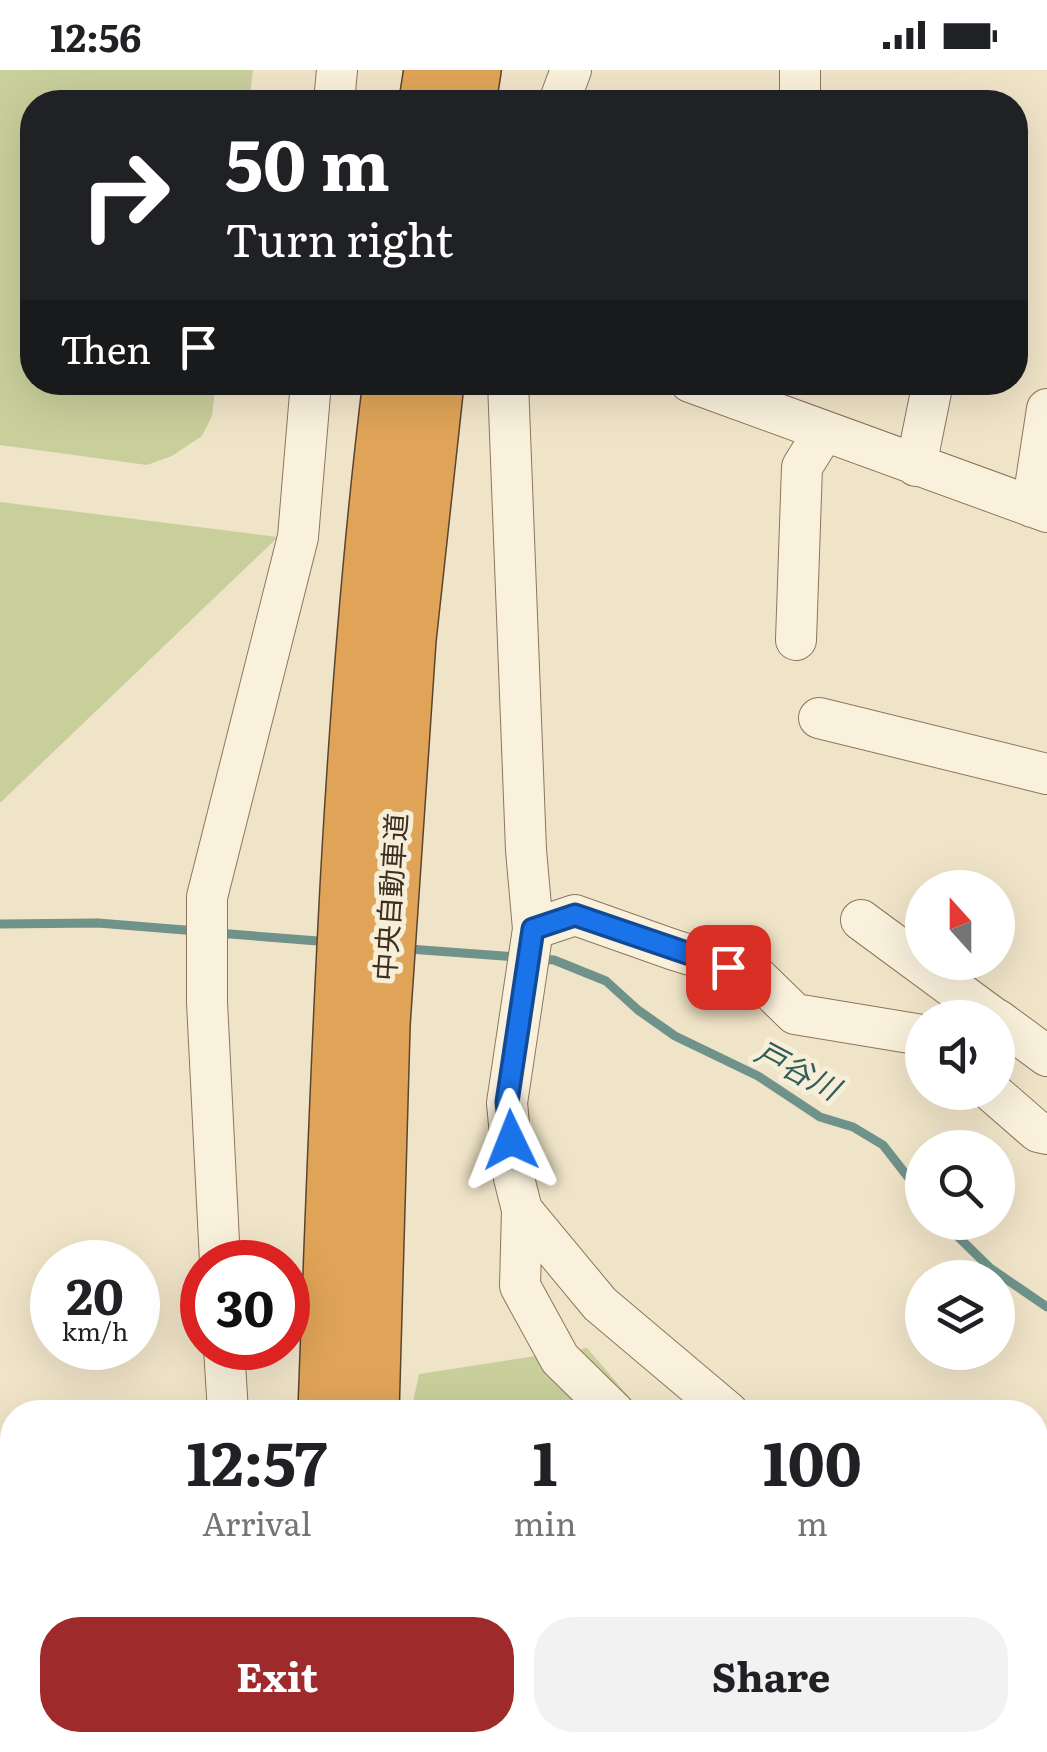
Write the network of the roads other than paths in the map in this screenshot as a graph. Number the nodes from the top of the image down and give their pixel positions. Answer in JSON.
{"nodes":[{"id":1,"x":309,"y":395,"type":"edge"},
{"id":2,"x":390,"y":395,"type":"edge"},
{"id":3,"x":435,"y":395,"type":"edge"},
{"id":4,"x":508,"y":395,"type":"edge"},
{"id":5,"x":740,"y":395,"type":"edge"},
{"id":6,"x":930,"y":395,"type":"edge"},
{"id":7,"x":1047,"y":409,"type":"edge"},
{"id":8,"x":805,"y":412,"type":"edge"},
{"id":9,"x":916,"y":466,"type":"junction"},
{"id":10,"x":1040,"y":509,"type":"edge"},
{"id":11,"x":796,"y":640,"type":"dead end"},
{"id":12,"x":818,"y":718,"type":"dead end"},
{"id":13,"x":1047,"y":774,"type":"edge"},
{"id":14,"x":860,"y":920,"type":"dead end"},
{"id":15,"x":530,"y":949,"type":"junction"},
{"id":16,"x":970,"y":1000,"type":"edge"},
{"id":17,"x":905,"y":1032,"type":"edge"},
{"id":18,"x":1015,"y":1033,"type":"edge"},
{"id":19,"x":1047,"y":1056,"type":"edge"},
{"id":20,"x":1013,"y":1110,"type":"edge"},
{"id":21,"x":1047,"y":1134,"type":"edge"},
{"id":22,"x":522,"y":1210,"type":"junction"},
{"id":23,"x":219,"y":1240,"type":"edge"},
{"id":24,"x":225,"y":1370,"type":"edge"},
{"id":25,"x":227,"y":1400,"type":"edge"},
{"id":26,"x":326,"y":1400,"type":"edge"},
{"id":27,"x":371,"y":1400,"type":"edge"},
{"id":28,"x":602,"y":1400,"type":"edge"},
{"id":29,"x":714,"y":1400,"type":"edge"}],
"edges":[{"from":1,"to":23,"type":"street"},
{"from":2,"to":26,"type":"highway","name":"中央自動車道"},
{"from":3,"to":27,"type":"highway","name":"中央自動車道"},
{"from":4,"to":15,"type":"street"},
{"from":5,"to":8,"type":"street"},
{"from":6,"to":9,"type":"street"},
{"from":7,"to":10,"type":"street"},
{"from":8,"to":9,"type":"street"},
{"from":8,"to":11,"type":"street"},
{"from":9,"to":10,"type":"street"},
{"from":12,"to":13,"type":"street"},
{"from":14,"to":16,"type":"street"},
{"from":15,"to":17,"type":"street"},
{"from":15,"to":22,"type":"street"},
{"from":18,"to":19,"type":"street"},
{"from":20,"to":21,"type":"street"},
{"from":22,"to":28,"type":"street"},
{"from":22,"to":29,"type":"street"},
{"from":24,"to":25,"type":"street"}]}
